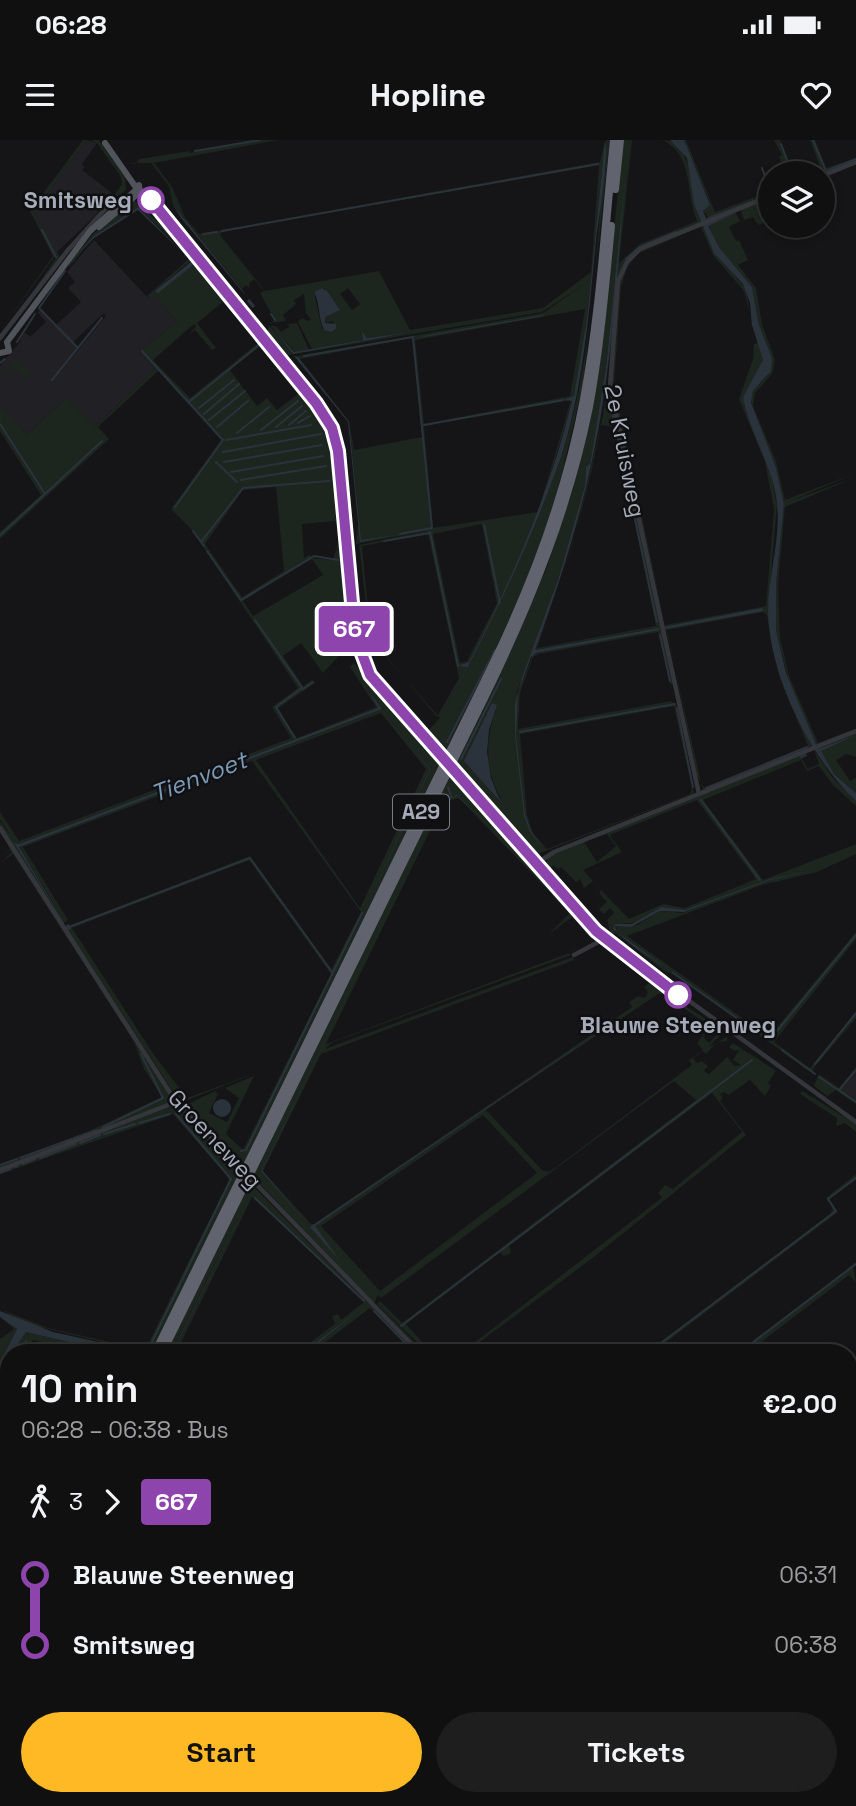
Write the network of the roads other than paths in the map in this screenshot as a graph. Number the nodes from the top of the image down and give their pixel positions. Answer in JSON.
{"nodes":[{"id":1,"x":614,"y":140,"type":"edge"},
{"id":2,"x":620,"y":140,"type":"edge"},
{"id":3,"x":104,"y":142,"type":"edge"},
{"id":4,"x":856,"y":162,"type":"edge"},
{"id":5,"x":835,"y":171,"type":"edge"},
{"id":6,"x":140,"y":190,"type":"junction"},
{"id":7,"x":758,"y":201,"type":"edge"},
{"id":8,"x":116,"y":209,"type":"junction"},
{"id":9,"x":61,"y":264,"type":"junction"},
{"id":10,"x":2,"y":341,"type":"edge"},
{"id":11,"x":0,"y":353,"type":"edge"},
{"id":12,"x":856,"y":731,"type":"edge"},
{"id":13,"x":699,"y":794,"type":"junction"},
{"id":14,"x":0,"y":828,"type":"edge"},
{"id":15,"x":537,"y":863,"type":"junction"},
{"id":16,"x":604,"y":939,"type":"junction"},
{"id":17,"x":574,"y":955,"type":"dead end"},
{"id":18,"x":176,"y":1102,"type":"junction"},
{"id":19,"x":856,"y":1122,"type":"edge"},
{"id":20,"x":0,"y":1170,"type":"edge"},
{"id":21,"x":159,"y":1344,"type":"edge"},
{"id":22,"x":166,"y":1344,"type":"edge"},
{"id":23,"x":411,"y":1344,"type":"edge"}],
"edges":[{"from":1,"to":21,"type":"highway","number":"A29"},
{"from":2,"to":22,"type":"highway","number":"A29"},
{"from":3,"to":6,"type":"main road"},
{"from":4,"to":5,"type":"street"},
{"from":6,"to":8,"type":"main road"},
{"from":6,"to":15,"type":"street","bridge":true},
{"from":7,"to":13,"type":"street","name":"2e Kruisweg"},
{"from":8,"to":9,"type":"main road"},
{"from":8,"to":9,"type":"street"},
{"from":9,"to":10,"type":"main road"},
{"from":10,"to":11,"type":"main road"},
{"from":12,"to":13,"type":"street"},
{"from":13,"to":15,"type":"street"},
{"from":14,"to":18,"type":"street","name":"Groeneweg"},
{"from":15,"to":16,"type":"street"},
{"from":16,"to":17,"type":"street"},
{"from":16,"to":19,"type":"street"},
{"from":18,"to":20,"type":"street"},
{"from":18,"to":23,"type":"street","name":"Groeneweg","bridge":true}]}
